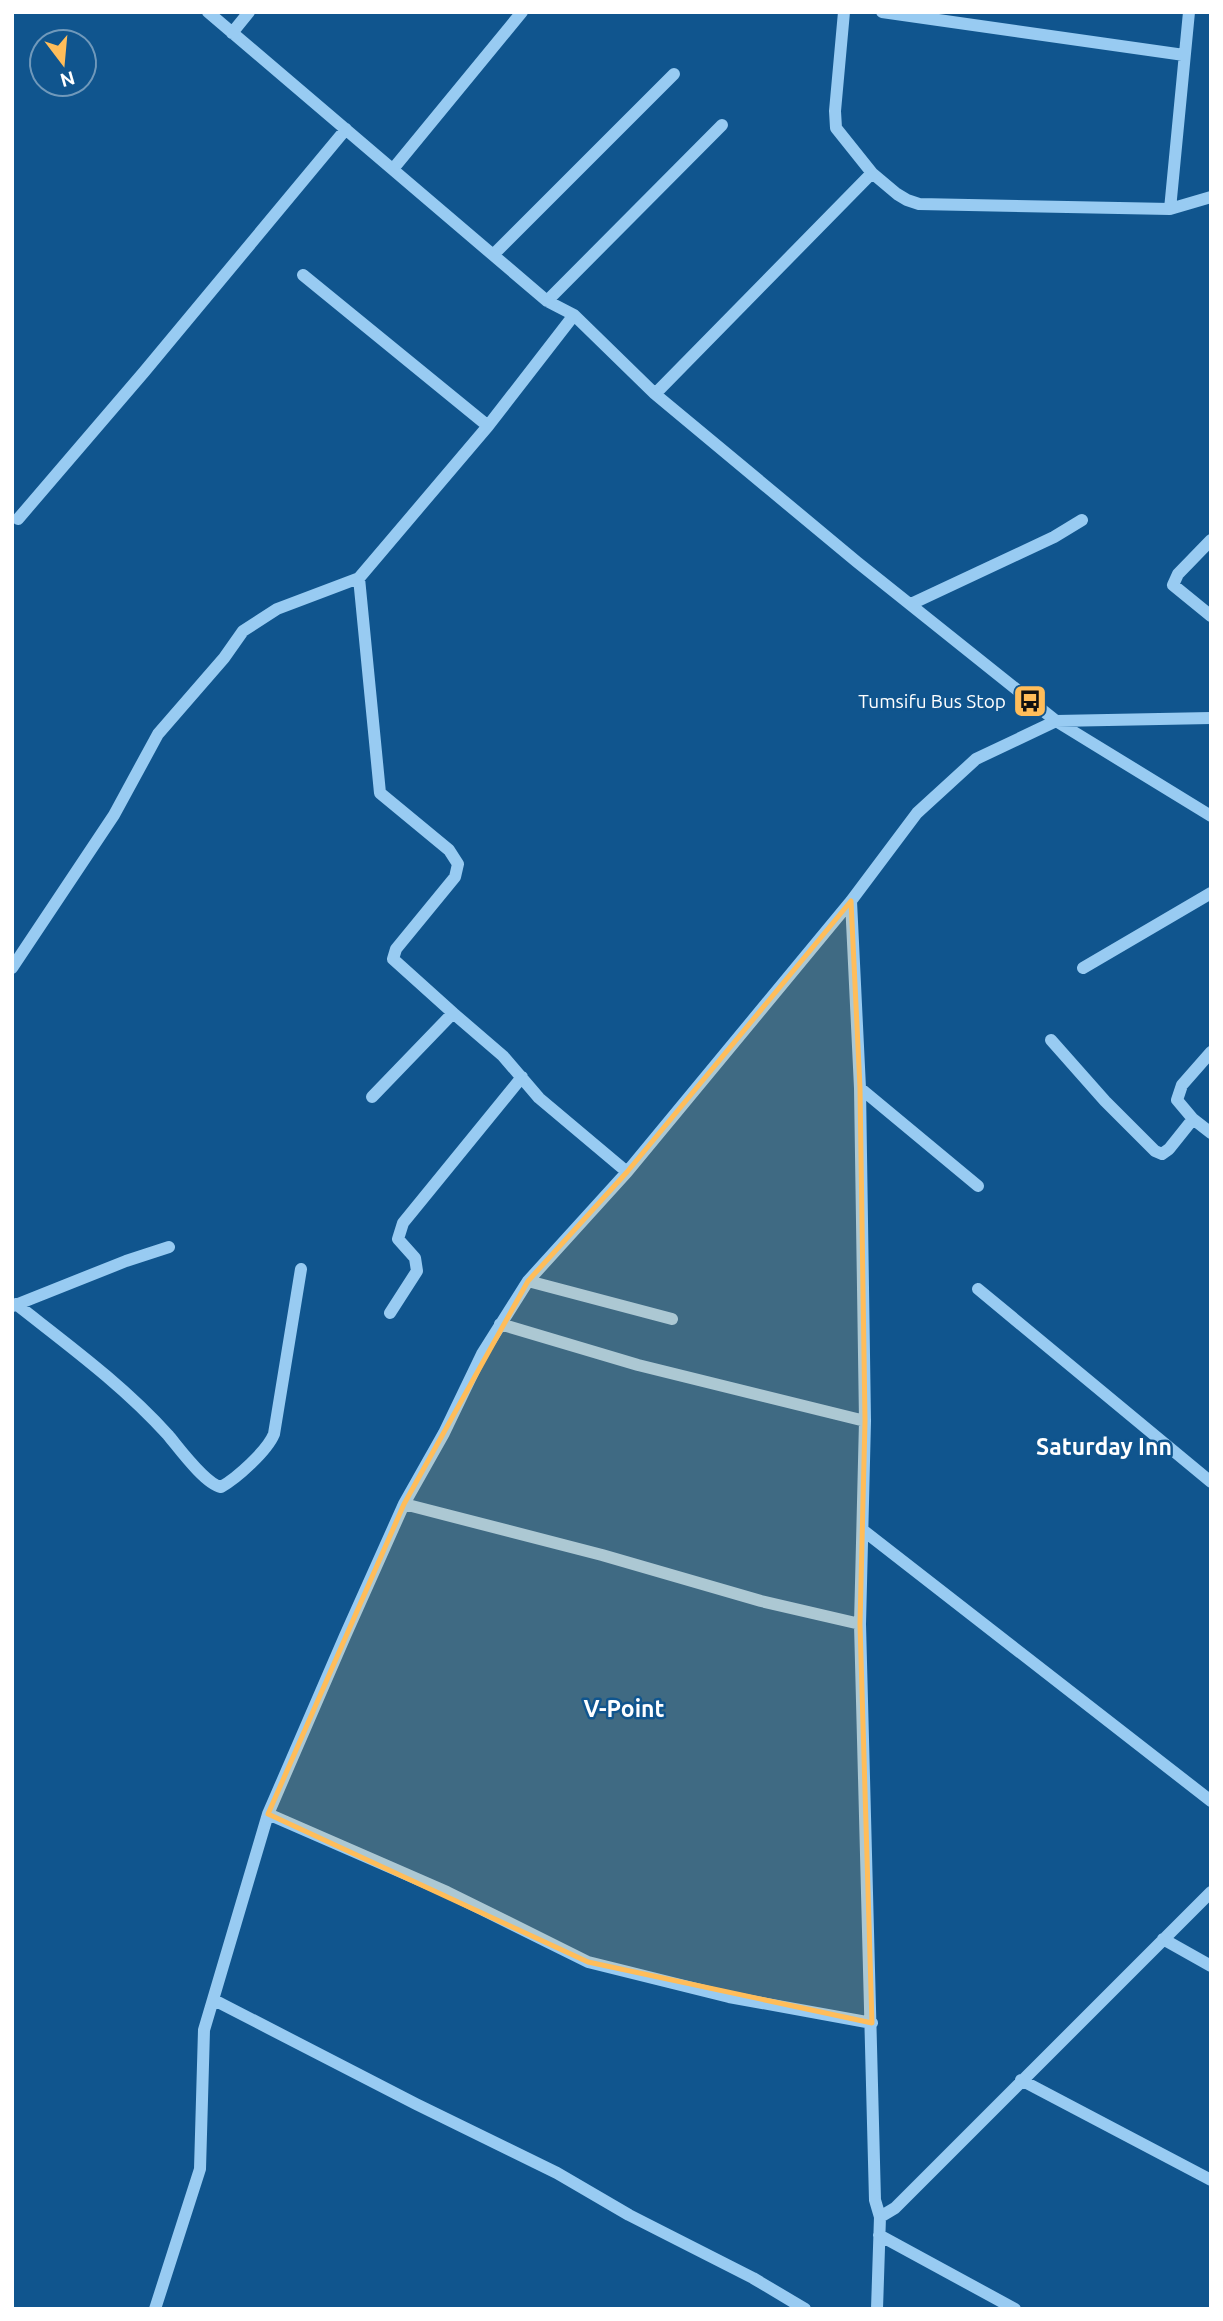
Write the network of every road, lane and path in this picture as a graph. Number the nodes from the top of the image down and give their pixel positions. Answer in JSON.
{"nodes":[{"id":1,"x":208,"y":12,"type":"edge"},
{"id":2,"x":249,"y":12,"type":"edge"},
{"id":3,"x":522,"y":12,"type":"edge"},
{"id":4,"x":844,"y":12,"type":"edge"},
{"id":5,"x":881,"y":12,"type":"edge"},
{"id":6,"x":1189,"y":12,"type":"edge"},
{"id":7,"x":232,"y":33,"type":"junction"},
{"id":8,"x":1184,"y":55,"type":"junction"},
{"id":9,"x":674,"y":74,"type":"dead end"},
{"id":10,"x":722,"y":125,"type":"dead end"},
{"id":11,"x":346,"y":129,"type":"junction"},
{"id":12,"x":393,"y":169,"type":"junction"},
{"id":13,"x":872,"y":173,"type":"junction"},
{"id":14,"x":1211,"y":197,"type":"edge"},
{"id":15,"x":1170,"y":209,"type":"junction"},
{"id":16,"x":493,"y":255,"type":"junction"},
{"id":17,"x":303,"y":275,"type":"dead end"},
{"id":18,"x":547,"y":301,"type":"junction"},
{"id":19,"x":574,"y":315,"type":"junction"},
{"id":20,"x":654,"y":394,"type":"junction"},
{"id":21,"x":488,"y":426,"type":"junction"},
{"id":22,"x":18,"y":519,"type":"dead end"},
{"id":23,"x":1082,"y":520,"type":"dead end"},
{"id":24,"x":1211,"y":540,"type":"edge"},
{"id":25,"x":359,"y":578,"type":"junction"},
{"id":26,"x":911,"y":604,"type":"junction"},
{"id":27,"x":1211,"y":616,"type":"edge"},
{"id":28,"x":1211,"y":718,"type":"edge"},
{"id":29,"x":1056,"y":721,"type":"junction"},
{"id":30,"x":1211,"y":816,"type":"edge"},
{"id":31,"x":1211,"y":893,"type":"edge"},
{"id":32,"x":851,"y":901,"type":"junction"},
{"id":33,"x":12,"y":968,"type":"edge"},
{"id":34,"x":1083,"y":968,"type":"dead end"},
{"id":35,"x":453,"y":1013,"type":"junction"},
{"id":36,"x":1051,"y":1040,"type":"dead end"},
{"id":37,"x":1211,"y":1052,"type":"edge"},
{"id":38,"x":522,"y":1077,"type":"junction"},
{"id":39,"x":860,"y":1088,"type":"junction"},
{"id":40,"x":372,"y":1097,"type":"dead end"},
{"id":41,"x":1193,"y":1119,"type":"junction"},
{"id":42,"x":1211,"y":1133,"type":"edge"},
{"id":43,"x":627,"y":1172,"type":"junction"},
{"id":44,"x":978,"y":1186,"type":"dead end"},
{"id":45,"x":169,"y":1247,"type":"dead end"},
{"id":46,"x":301,"y":1269,"type":"dead end"},
{"id":47,"x":528,"y":1281,"type":"junction"},
{"id":48,"x":978,"y":1289,"type":"dead end"},
{"id":49,"x":14,"y":1305,"type":"edge"},
{"id":50,"x":390,"y":1313,"type":"dead end"},
{"id":51,"x":671,"y":1319,"type":"dead end"},
{"id":52,"x":500,"y":1324,"type":"junction"},
{"id":53,"x":865,"y":1421,"type":"junction"},
{"id":54,"x":1211,"y":1482,"type":"edge"},
{"id":55,"x":404,"y":1504,"type":"junction"},
{"id":56,"x":864,"y":1531,"type":"junction"},
{"id":57,"x":860,"y":1624,"type":"junction"},
{"id":58,"x":1211,"y":1801,"type":"edge"},
{"id":59,"x":268,"y":1814,"type":"junction"},
{"id":60,"x":1211,"y":1892,"type":"edge"},
{"id":61,"x":1163,"y":1939,"type":"junction"},
{"id":62,"x":1211,"y":1966,"type":"edge"},
{"id":63,"x":214,"y":2000,"type":"junction"},
{"id":64,"x":872,"y":2023,"type":"junction"},
{"id":65,"x":1021,"y":2080,"type":"junction"},
{"id":66,"x":1211,"y":2180,"type":"edge"},
{"id":67,"x":880,"y":2217,"type":"junction"},
{"id":68,"x":879,"y":2235,"type":"junction"},
{"id":69,"x":155,"y":2309,"type":"edge"},
{"id":70,"x":805,"y":2309,"type":"edge"},
{"id":71,"x":877,"y":2309,"type":"edge"},
{"id":72,"x":1016,"y":2309,"type":"edge"}],
"edges":[{"from":1,"to":7,"type":"street"},
{"from":2,"to":7,"type":"street"},
{"from":3,"to":12,"type":"street"},
{"from":4,"to":13,"type":"street"},
{"from":5,"to":8,"type":"street"},
{"from":6,"to":8,"type":"street"},
{"from":7,"to":11,"type":"street"},
{"from":8,"to":15,"type":"street"},
{"from":9,"to":16,"type":"street"},
{"from":10,"to":18,"type":"street"},
{"from":11,"to":12,"type":"street"},
{"from":11,"to":22,"type":"street"},
{"from":12,"to":16,"type":"street"},
{"from":13,"to":15,"type":"street"},
{"from":13,"to":20,"type":"street"},
{"from":14,"to":15,"type":"street"},
{"from":16,"to":18,"type":"street"},
{"from":17,"to":21,"type":"street"},
{"from":18,"to":19,"type":"street"},
{"from":19,"to":20,"type":"street"},
{"from":19,"to":21,"type":"street"},
{"from":20,"to":26,"type":"street"},
{"from":21,"to":25,"type":"street"},
{"from":23,"to":26,"type":"street"},
{"from":24,"to":27,"type":"street"},
{"from":25,"to":33,"type":"street"},
{"from":25,"to":35,"type":"street"},
{"from":26,"to":29,"type":"street"},
{"from":28,"to":29,"type":"street"},
{"from":29,"to":30,"type":"street"},
{"from":29,"to":32,"type":"street"},
{"from":31,"to":34,"type":"street"},
{"from":32,"to":39,"type":"street"},
{"from":32,"to":43,"type":"street"},
{"from":35,"to":38,"type":"street"},
{"from":35,"to":40,"type":"street"},
{"from":36,"to":41,"type":"street"},
{"from":37,"to":41,"type":"street"},
{"from":38,"to":43,"type":"street"},
{"from":38,"to":50,"type":"street"},
{"from":39,"to":44,"type":"street"},
{"from":39,"to":53,"type":"street"},
{"from":41,"to":42,"type":"street"},
{"from":43,"to":47,"type":"street"},
{"from":45,"to":49,"type":"street"},
{"from":46,"to":49,"type":"street"},
{"from":47,"to":51,"type":"street"},
{"from":47,"to":52,"type":"street"},
{"from":48,"to":54,"type":"street"},
{"from":52,"to":53,"type":"street"},
{"from":52,"to":55,"type":"street"},
{"from":53,"to":56,"type":"street"},
{"from":55,"to":57,"type":"street"},
{"from":55,"to":59,"type":"street"},
{"from":56,"to":57,"type":"street"},
{"from":56,"to":58,"type":"street"},
{"from":57,"to":64,"type":"street"},
{"from":59,"to":63,"type":"street"},
{"from":59,"to":64,"type":"street"},
{"from":60,"to":61,"type":"street"},
{"from":61,"to":62,"type":"street"},
{"from":61,"to":65,"type":"street"},
{"from":63,"to":69,"type":"street"},
{"from":63,"to":70,"type":"street"},
{"from":64,"to":67,"type":"street"},
{"from":65,"to":66,"type":"street"},
{"from":65,"to":67,"type":"street"},
{"from":67,"to":68,"type":"street"},
{"from":68,"to":71,"type":"street"},
{"from":68,"to":72,"type":"street"}]}
